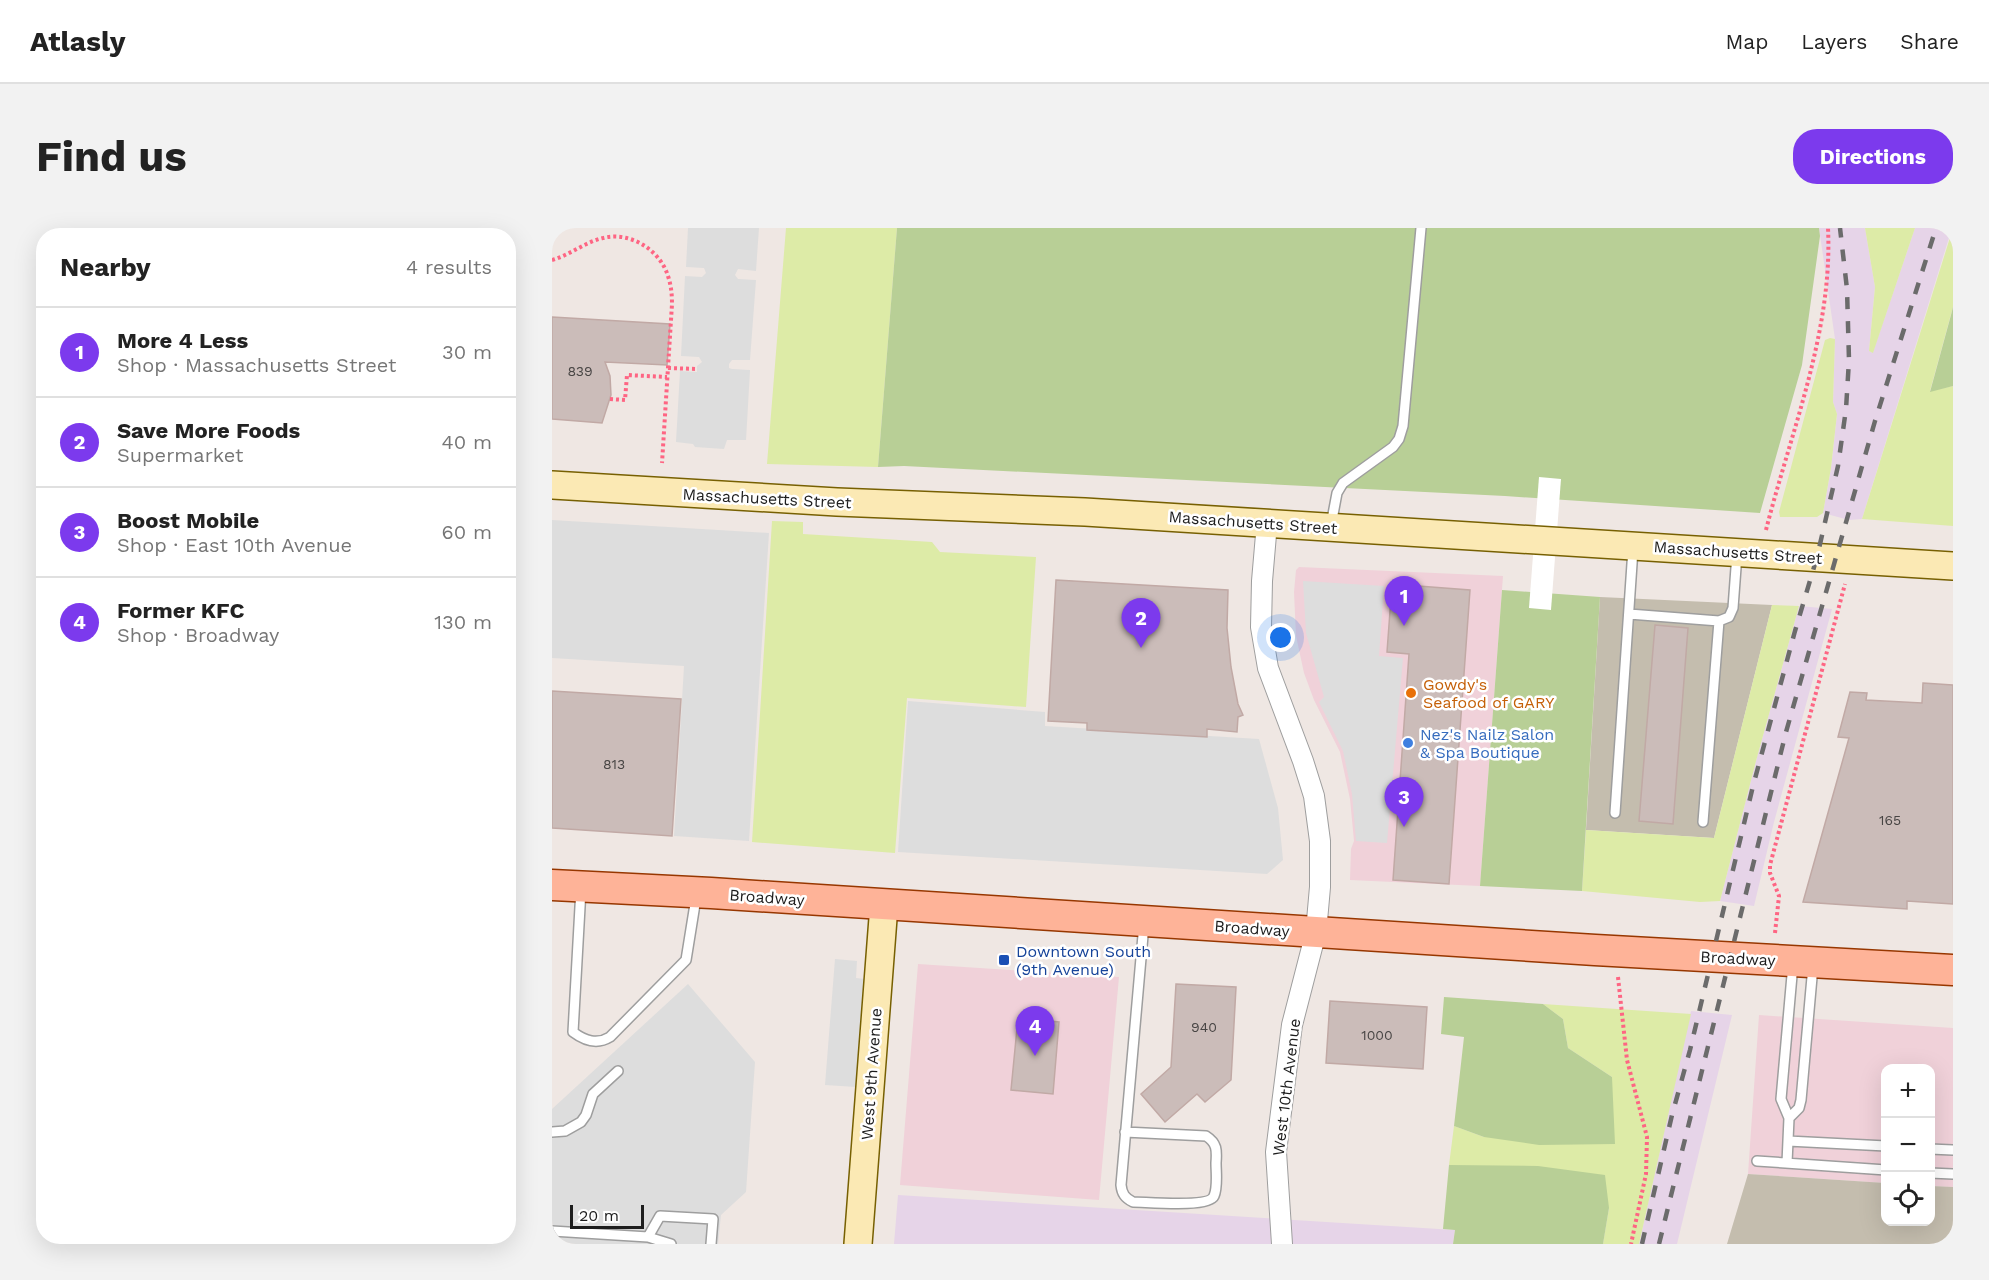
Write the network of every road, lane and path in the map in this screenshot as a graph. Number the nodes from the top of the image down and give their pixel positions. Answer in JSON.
{"nodes":[{"id":1,"x":1421,"y":228,"type":"edge"},
{"id":2,"x":1828,"y":228,"type":"edge"},
{"id":3,"x":552,"y":260,"type":"edge"},
{"id":4,"x":668,"y":368,"type":"junction"},
{"id":5,"x":697,"y":369,"type":"dead end"},
{"id":6,"x":667,"y":377,"type":"junction"},
{"id":7,"x":610,"y":399,"type":"dead end"},
{"id":8,"x":662,"y":463,"type":"dead end"},
{"id":9,"x":552,"y":485,"type":"edge"},
{"id":10,"x":1267,"y":523,"type":"junction"},
{"id":11,"x":1331,"y":527,"type":"junction"},
{"id":12,"x":1633,"y":546,"type":"junction"},
{"id":13,"x":1748,"y":553,"type":"junction"},
{"id":14,"x":1851,"y":560,"type":"junction"},
{"id":15,"x":1953,"y":566,"type":"edge"},
{"id":16,"x":1629,"y":614,"type":"junction"},
{"id":17,"x":1719,"y":621,"type":"junction"},
{"id":18,"x":1615,"y":813,"type":"dead end"},
{"id":19,"x":1702,"y":822,"type":"dead end"},
{"id":20,"x":567,"y":886,"type":"edge"},
{"id":21,"x":697,"y":893,"type":"junction"},
{"id":22,"x":884,"y":905,"type":"junction"},
{"id":23,"x":1144,"y":921,"type":"junction"},
{"id":24,"x":1316,"y":932,"type":"junction"},
{"id":25,"x":1616,"y":951,"type":"junction"},
{"id":26,"x":1793,"y":962,"type":"junction"},
{"id":27,"x":1953,"y":970,"type":"edge"},
{"id":28,"x":618,"y":1071,"type":"dead end"},
{"id":29,"x":1789,"y":1118,"type":"junction"},
{"id":30,"x":552,"y":1132,"type":"edge"},
{"id":31,"x":1125,"y":1132,"type":"junction"},
{"id":32,"x":1788,"y":1141,"type":"junction"},
{"id":33,"x":1881,"y":1146,"type":"edge"},
{"id":34,"x":1935,"y":1149,"type":"edge"},
{"id":35,"x":1953,"y":1150,"type":"edge"},
{"id":36,"x":1757,"y":1161,"type":"dead end"},
{"id":37,"x":1787,"y":1164,"type":"junction"},
{"id":38,"x":1881,"y":1170,"type":"edge"},
{"id":39,"x":1935,"y":1173,"type":"edge"},
{"id":40,"x":1953,"y":1174,"type":"edge"},
{"id":41,"x":552,"y":1231,"type":"edge"},
{"id":42,"x":648,"y":1237,"type":"junction"},
{"id":43,"x":671,"y":1244,"type":"edge"},
{"id":44,"x":711,"y":1244,"type":"edge"},
{"id":45,"x":858,"y":1244,"type":"edge"},
{"id":46,"x":1282,"y":1244,"type":"edge"},
{"id":47,"x":1631,"y":1244,"type":"edge"}],
"edges":[{"from":1,"to":11,"type":"lane"},
{"from":2,"to":13,"type":"path"},
{"from":3,"to":4,"type":"path"},
{"from":4,"to":5,"type":"path"},
{"from":4,"to":6,"type":"path"},
{"from":6,"to":7,"type":"path"},
{"from":6,"to":8,"type":"path"},
{"from":9,"to":10,"type":"street","name":"Massachusetts Street"},
{"from":10,"to":11,"type":"street","name":"Massachusetts Street"},
{"from":10,"to":24,"type":"street","name":"West 10th Avenue"},
{"from":11,"to":12,"type":"street","name":"Massachusetts Street"},
{"from":12,"to":13,"type":"street","name":"Massachusetts Street"},
{"from":12,"to":16,"type":"lane"},
{"from":13,"to":14,"type":"street","name":"Massachusetts Street"},
{"from":13,"to":17,"type":"lane"},
{"from":14,"to":15,"type":"street","name":"Massachusetts Street"},
{"from":14,"to":26,"type":"path"},
{"from":16,"to":17,"type":"lane"},
{"from":16,"to":18,"type":"lane"},
{"from":17,"to":19,"type":"lane"},
{"from":20,"to":21,"type":"main road","name":"Broadway"},
{"from":20,"to":21,"type":"lane"},
{"from":21,"to":22,"type":"main road","name":"Broadway"},
{"from":22,"to":23,"type":"main road","name":"Broadway"},
{"from":22,"to":45,"type":"street","name":"West 9th Avenue"},
{"from":23,"to":24,"type":"main road","name":"Broadway"},
{"from":23,"to":31,"type":"lane"},
{"from":24,"to":25,"type":"main road","name":"Broadway"},
{"from":24,"to":46,"type":"street","name":"West 10th Avenue"},
{"from":25,"to":26,"type":"main road","name":"Broadway"},
{"from":25,"to":47,"type":"path"},
{"from":26,"to":27,"type":"main road","name":"Broadway"},
{"from":26,"to":29,"type":"lane"},
{"from":26,"to":29,"type":"lane"},
{"from":28,"to":30,"type":"lane"},
{"from":29,"to":32,"type":"lane"},
{"from":31,"to":31,"type":"lane"},
{"from":32,"to":33,"type":"lane"},
{"from":32,"to":37,"type":"lane"},
{"from":34,"to":35,"type":"lane"},
{"from":36,"to":37,"type":"lane"},
{"from":37,"to":38,"type":"lane"},
{"from":39,"to":40,"type":"lane"},
{"from":41,"to":42,"type":"lane"},
{"from":42,"to":43,"type":"lane"},
{"from":42,"to":44,"type":"lane"}]}
